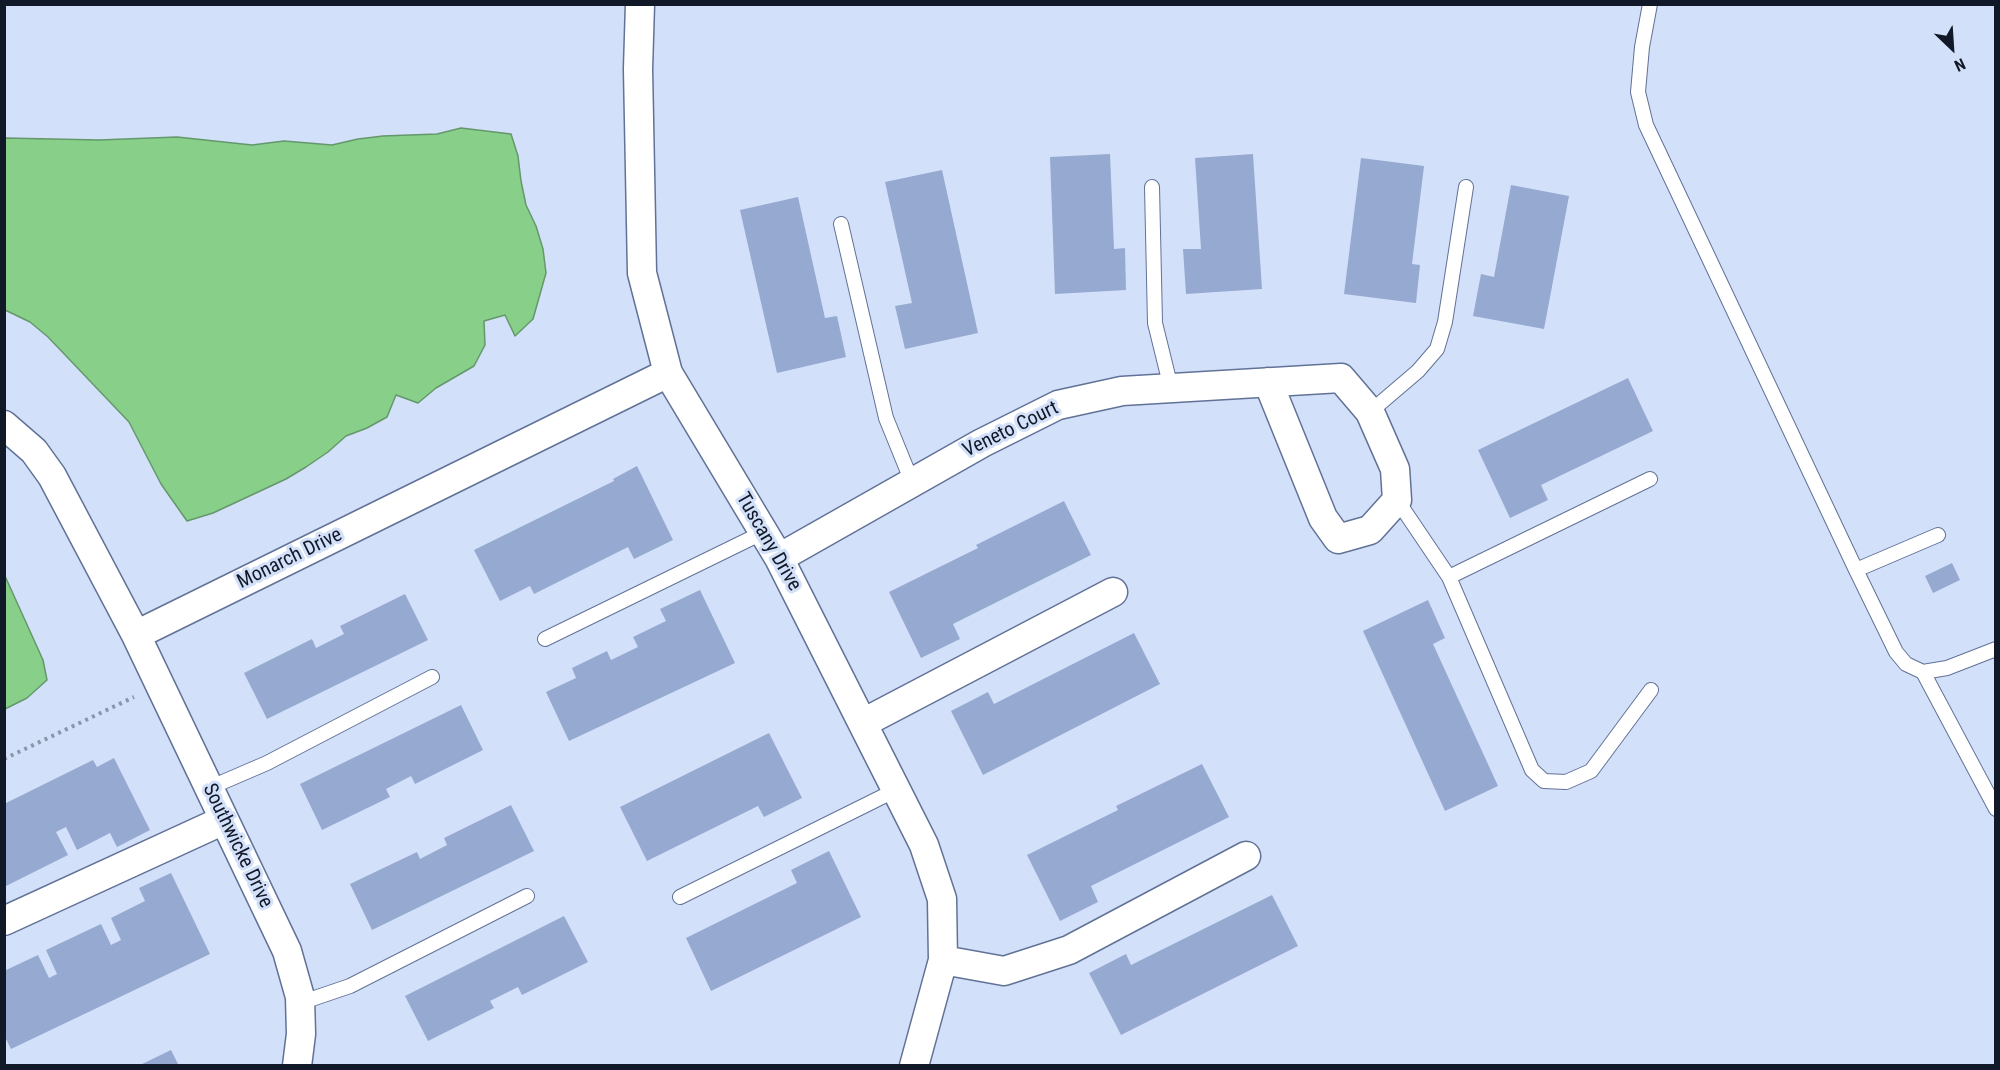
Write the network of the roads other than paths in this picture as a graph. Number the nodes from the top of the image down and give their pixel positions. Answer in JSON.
{"nodes":[{"id":1,"x":640,"y":4,"type":"edge"},
{"id":2,"x":1650,"y":4,"type":"edge"},
{"id":3,"x":1152,"y":187,"type":"dead end"},
{"id":4,"x":1466,"y":187,"type":"dead end"},
{"id":5,"x":842,"y":224,"type":"dead end"},
{"id":6,"x":668,"y":373,"type":"junction"},
{"id":7,"x":1269,"y":382,"type":"junction"},
{"id":8,"x":1170,"y":388,"type":"junction"},
{"id":9,"x":1370,"y":412,"type":"junction"},
{"id":10,"x":4,"y":425,"type":"edge"},
{"id":11,"x":1650,"y":479,"type":"dead end"},
{"id":12,"x":912,"y":482,"type":"junction"},
{"id":13,"x":1397,"y":500,"type":"junction"},
{"id":14,"x":764,"y":532,"type":"junction"},
{"id":15,"x":1938,"y":535,"type":"dead end"},
{"id":16,"x":779,"y":558,"type":"junction"},
{"id":17,"x":1856,"y":570,"type":"junction"},
{"id":18,"x":1449,"y":577,"type":"junction"},
{"id":19,"x":1113,"y":592,"type":"dead end"},
{"id":20,"x":136,"y":635,"type":"junction"},
{"id":21,"x":545,"y":639,"type":"dead end"},
{"id":22,"x":1995,"y":649,"type":"edge"},
{"id":23,"x":1923,"y":672,"type":"junction"},
{"id":24,"x":432,"y":677,"type":"dead end"},
{"id":25,"x":1651,"y":690,"type":"dead end"},
{"id":26,"x":863,"y":723,"type":"junction"},
{"id":27,"x":209,"y":788,"type":"junction"},
{"id":28,"x":897,"y":790,"type":"junction"},
{"id":29,"x":1995,"y":809,"type":"edge"},
{"id":30,"x":225,"y":820,"type":"junction"},
{"id":31,"x":1246,"y":856,"type":"dead end"},
{"id":32,"x":527,"y":896,"type":"dead end"},
{"id":33,"x":680,"y":897,"type":"dead end"},
{"id":34,"x":4,"y":921,"type":"edge"},
{"id":35,"x":943,"y":960,"type":"junction"},
{"id":36,"x":300,"y":1003,"type":"junction"},
{"id":37,"x":297,"y":1065,"type":"edge"},
{"id":38,"x":914,"y":1065,"type":"edge"}],
"edges":[{"from":1,"to":6,"type":"street","name":"Tuscany Drive"},
{"from":2,"to":17,"type":"lane"},
{"from":3,"to":8,"type":"lane"},
{"from":4,"to":9,"type":"lane"},
{"from":5,"to":12,"type":"lane"},
{"from":6,"to":14,"type":"street","name":"Tuscany Drive"},
{"from":6,"to":20,"type":"street","name":"Monarch Drive"},
{"from":7,"to":8,"type":"street","name":"Veneto Court"},
{"from":7,"to":9,"type":"street","name":"Veneto Court"},
{"from":7,"to":13,"type":"street"},
{"from":8,"to":12,"type":"street","name":"Veneto Court"},
{"from":9,"to":13,"type":"street","name":"Veneto Court"},
{"from":10,"to":20,"type":"street"},
{"from":11,"to":18,"type":"lane"},
{"from":12,"to":16,"type":"street","name":"Veneto Court"},
{"from":13,"to":18,"type":"lane"},
{"from":14,"to":16,"type":"street","name":"Tuscany Drive"},
{"from":14,"to":21,"type":"lane"},
{"from":15,"to":17,"type":"lane"},
{"from":16,"to":26,"type":"street","name":"Tuscany Drive"},
{"from":17,"to":23,"type":"lane"},
{"from":18,"to":25,"type":"lane"},
{"from":19,"to":26,"type":"street"},
{"from":20,"to":27,"type":"street","name":"Southwicke Drive"},
{"from":22,"to":23,"type":"lane"},
{"from":23,"to":29,"type":"lane"},
{"from":24,"to":27,"type":"lane"},
{"from":26,"to":28,"type":"street","name":"Tuscany Drive"},
{"from":27,"to":30,"type":"street","name":"Southwicke Drive"},
{"from":28,"to":33,"type":"lane"},
{"from":28,"to":35,"type":"street","name":"Tuscany Drive"},
{"from":30,"to":34,"type":"street"},
{"from":30,"to":36,"type":"street","name":"Southwicke Drive"},
{"from":31,"to":35,"type":"street"},
{"from":32,"to":36,"type":"lane"},
{"from":35,"to":38,"type":"street","name":"Tuscany Drive"},
{"from":36,"to":37,"type":"street","name":"Southwicke Drive"}]}
